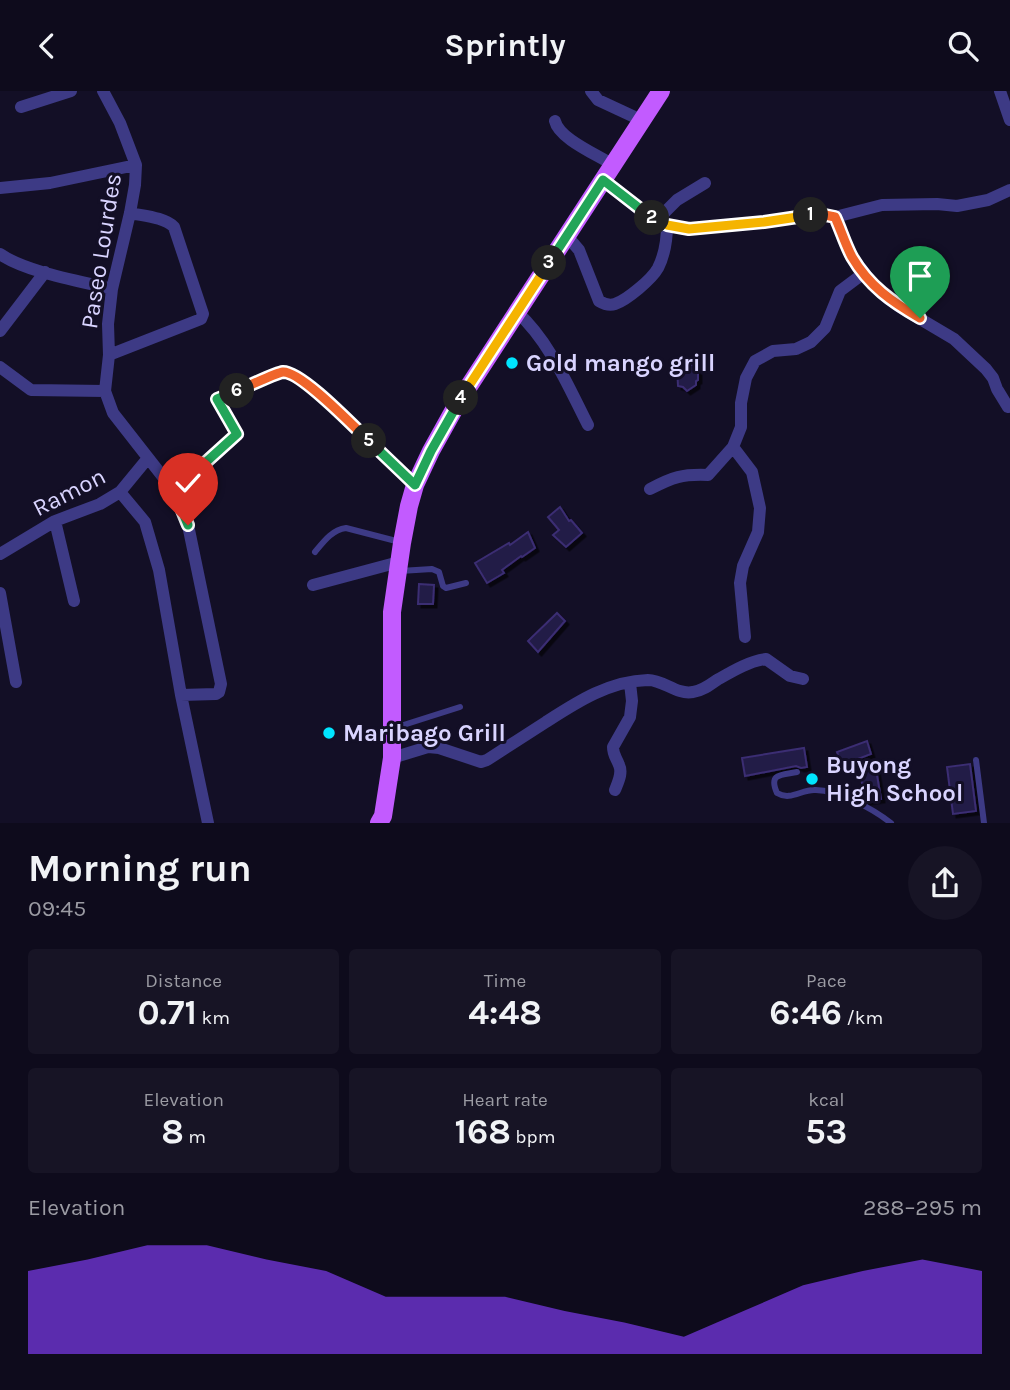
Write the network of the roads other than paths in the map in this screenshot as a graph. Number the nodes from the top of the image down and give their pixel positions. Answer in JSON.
{"nodes":[{"id":1,"x":71,"y":91,"type":"edge"},
{"id":2,"x":103,"y":91,"type":"edge"},
{"id":3,"x":591,"y":91,"type":"edge"},
{"id":4,"x":661,"y":91,"type":"edge"},
{"id":5,"x":1000,"y":91,"type":"edge"},
{"id":6,"x":21,"y":107,"type":"dead end"},
{"id":7,"x":641,"y":120,"type":"junction"},
{"id":8,"x":1010,"y":120,"type":"edge"},
{"id":9,"x":555,"y":121,"type":"dead end"},
{"id":10,"x":136,"y":165,"type":"junction"},
{"id":11,"x":613,"y":165,"type":"junction"},
{"id":12,"x":603,"y":180,"type":"junction"},
{"id":13,"x":705,"y":183,"type":"dead end"},
{"id":14,"x":0,"y":188,"type":"edge"},
{"id":15,"x":1010,"y":190,"type":"edge"},
{"id":16,"x":130,"y":213,"type":"junction"},
{"id":17,"x":835,"y":217,"type":"junction"},
{"id":18,"x":662,"y":223,"type":"junction"},
{"id":19,"x":567,"y":236,"type":"junction"},
{"id":20,"x":0,"y":254,"type":"edge"},
{"id":21,"x":45,"y":272,"type":"junction"},
{"id":22,"x":864,"y":273,"type":"junction"},
{"id":23,"x":113,"y":289,"type":"junction"},
{"id":24,"x":517,"y":313,"type":"junction"},
{"id":25,"x":0,"y":331,"type":"edge"},
{"id":26,"x":109,"y":355,"type":"junction"},
{"id":27,"x":2,"y":373,"type":"edge"},
{"id":28,"x":105,"y":391,"type":"junction"},
{"id":29,"x":217,"y":399,"type":"road end"},
{"id":30,"x":1008,"y":407,"type":"edge"},
{"id":31,"x":588,"y":425,"type":"dead end"},
{"id":32,"x":237,"y":434,"type":"road end"},
{"id":33,"x":733,"y":447,"type":"junction"},
{"id":34,"x":148,"y":458,"type":"junction"},
{"id":35,"x":415,"y":485,"type":"junction"},
{"id":36,"x":650,"y":489,"type":"dead end"},
{"id":37,"x":174,"y":491,"type":"junction"},
{"id":38,"x":120,"y":492,"type":"junction"},
{"id":39,"x":55,"y":521,"type":"junction"},
{"id":40,"x":402,"y":543,"type":"junction"},
{"id":41,"x":315,"y":552,"type":"dead end"},
{"id":42,"x":0,"y":554,"type":"edge"},
{"id":43,"x":398,"y":567,"type":"junction"},
{"id":44,"x":466,"y":583,"type":"dead end"},
{"id":45,"x":313,"y":585,"type":"dead end"},
{"id":46,"x":0,"y":593,"type":"edge"},
{"id":47,"x":74,"y":601,"type":"dead end"},
{"id":48,"x":745,"y":637,"type":"dead end"},
{"id":49,"x":803,"y":679,"type":"dead end"},
{"id":50,"x":16,"y":682,"type":"dead end"},
{"id":51,"x":630,"y":683,"type":"junction"},
{"id":52,"x":181,"y":695,"type":"junction"},
{"id":53,"x":460,"y":707,"type":"dead end"},
{"id":54,"x":392,"y":728,"type":"junction"},
{"id":55,"x":392,"y":758,"type":"junction"},
{"id":56,"x":976,"y":759,"type":"dead end"},
{"id":57,"x":797,"y":772,"type":"dead end"},
{"id":58,"x":615,"y":790,"type":"dead end"},
{"id":59,"x":208,"y":823,"type":"edge"},
{"id":60,"x":379,"y":823,"type":"edge"},
{"id":61,"x":891,"y":823,"type":"edge"},
{"id":62,"x":984,"y":823,"type":"edge"}],
"edges":[{"from":1,"to":6,"type":"street"},
{"from":2,"to":10,"type":"street","name":"Paseo Lourdes"},
{"from":3,"to":7,"type":"street"},
{"from":4,"to":7,"type":"main road"},
{"from":5,"to":8,"type":"street"},
{"from":7,"to":11,"type":"main road"},
{"from":9,"to":11,"type":"street"},
{"from":10,"to":14,"type":"street"},
{"from":10,"to":16,"type":"street","name":"Paseo Lourdes"},
{"from":11,"to":12,"type":"main road"},
{"from":12,"to":18,"type":"street"},
{"from":12,"to":19,"type":"main road"},
{"from":13,"to":18,"type":"street"},
{"from":15,"to":17,"type":"street"},
{"from":16,"to":23,"type":"street","name":"Paseo Lourdes"},
{"from":16,"to":26,"type":"street"},
{"from":17,"to":18,"type":"street"},
{"from":17,"to":22,"type":"street"},
{"from":18,"to":19,"type":"street"},
{"from":19,"to":24,"type":"main road"},
{"from":20,"to":21,"type":"street"},
{"from":21,"to":23,"type":"street"},
{"from":21,"to":25,"type":"street"},
{"from":22,"to":30,"type":"street"},
{"from":22,"to":33,"type":"street"},
{"from":23,"to":26,"type":"street","name":"Paseo Lourdes"},
{"from":24,"to":31,"type":"street"},
{"from":24,"to":35,"type":"main road"},
{"from":26,"to":28,"type":"street","name":"Paseo Lourdes"},
{"from":27,"to":28,"type":"street"},
{"from":28,"to":34,"type":"street"},
{"from":29,"to":35,"type":"lane"},
{"from":32,"to":37,"type":"street"},
{"from":33,"to":36,"type":"street"},
{"from":33,"to":48,"type":"street"},
{"from":34,"to":37,"type":"street"},
{"from":34,"to":38,"type":"street","name":"Ramon"},
{"from":35,"to":40,"type":"main road"},
{"from":37,"to":52,"type":"street"},
{"from":38,"to":39,"type":"street","name":"Ramon"},
{"from":38,"to":52,"type":"street"},
{"from":39,"to":42,"type":"street","name":"Ramon"},
{"from":39,"to":47,"type":"street"},
{"from":40,"to":41,"type":"lane"},
{"from":40,"to":43,"type":"main road"},
{"from":43,"to":44,"type":"lane"},
{"from":43,"to":45,"type":"street"},
{"from":43,"to":54,"type":"main road"},
{"from":46,"to":50,"type":"street"},
{"from":49,"to":51,"type":"street"},
{"from":51,"to":55,"type":"street"},
{"from":51,"to":58,"type":"street"},
{"from":52,"to":59,"type":"street"},
{"from":53,"to":54,"type":"lane"},
{"from":54,"to":55,"type":"main road"},
{"from":55,"to":60,"type":"main road"},
{"from":56,"to":62,"type":"lane"},
{"from":57,"to":61,"type":"lane"}]}
